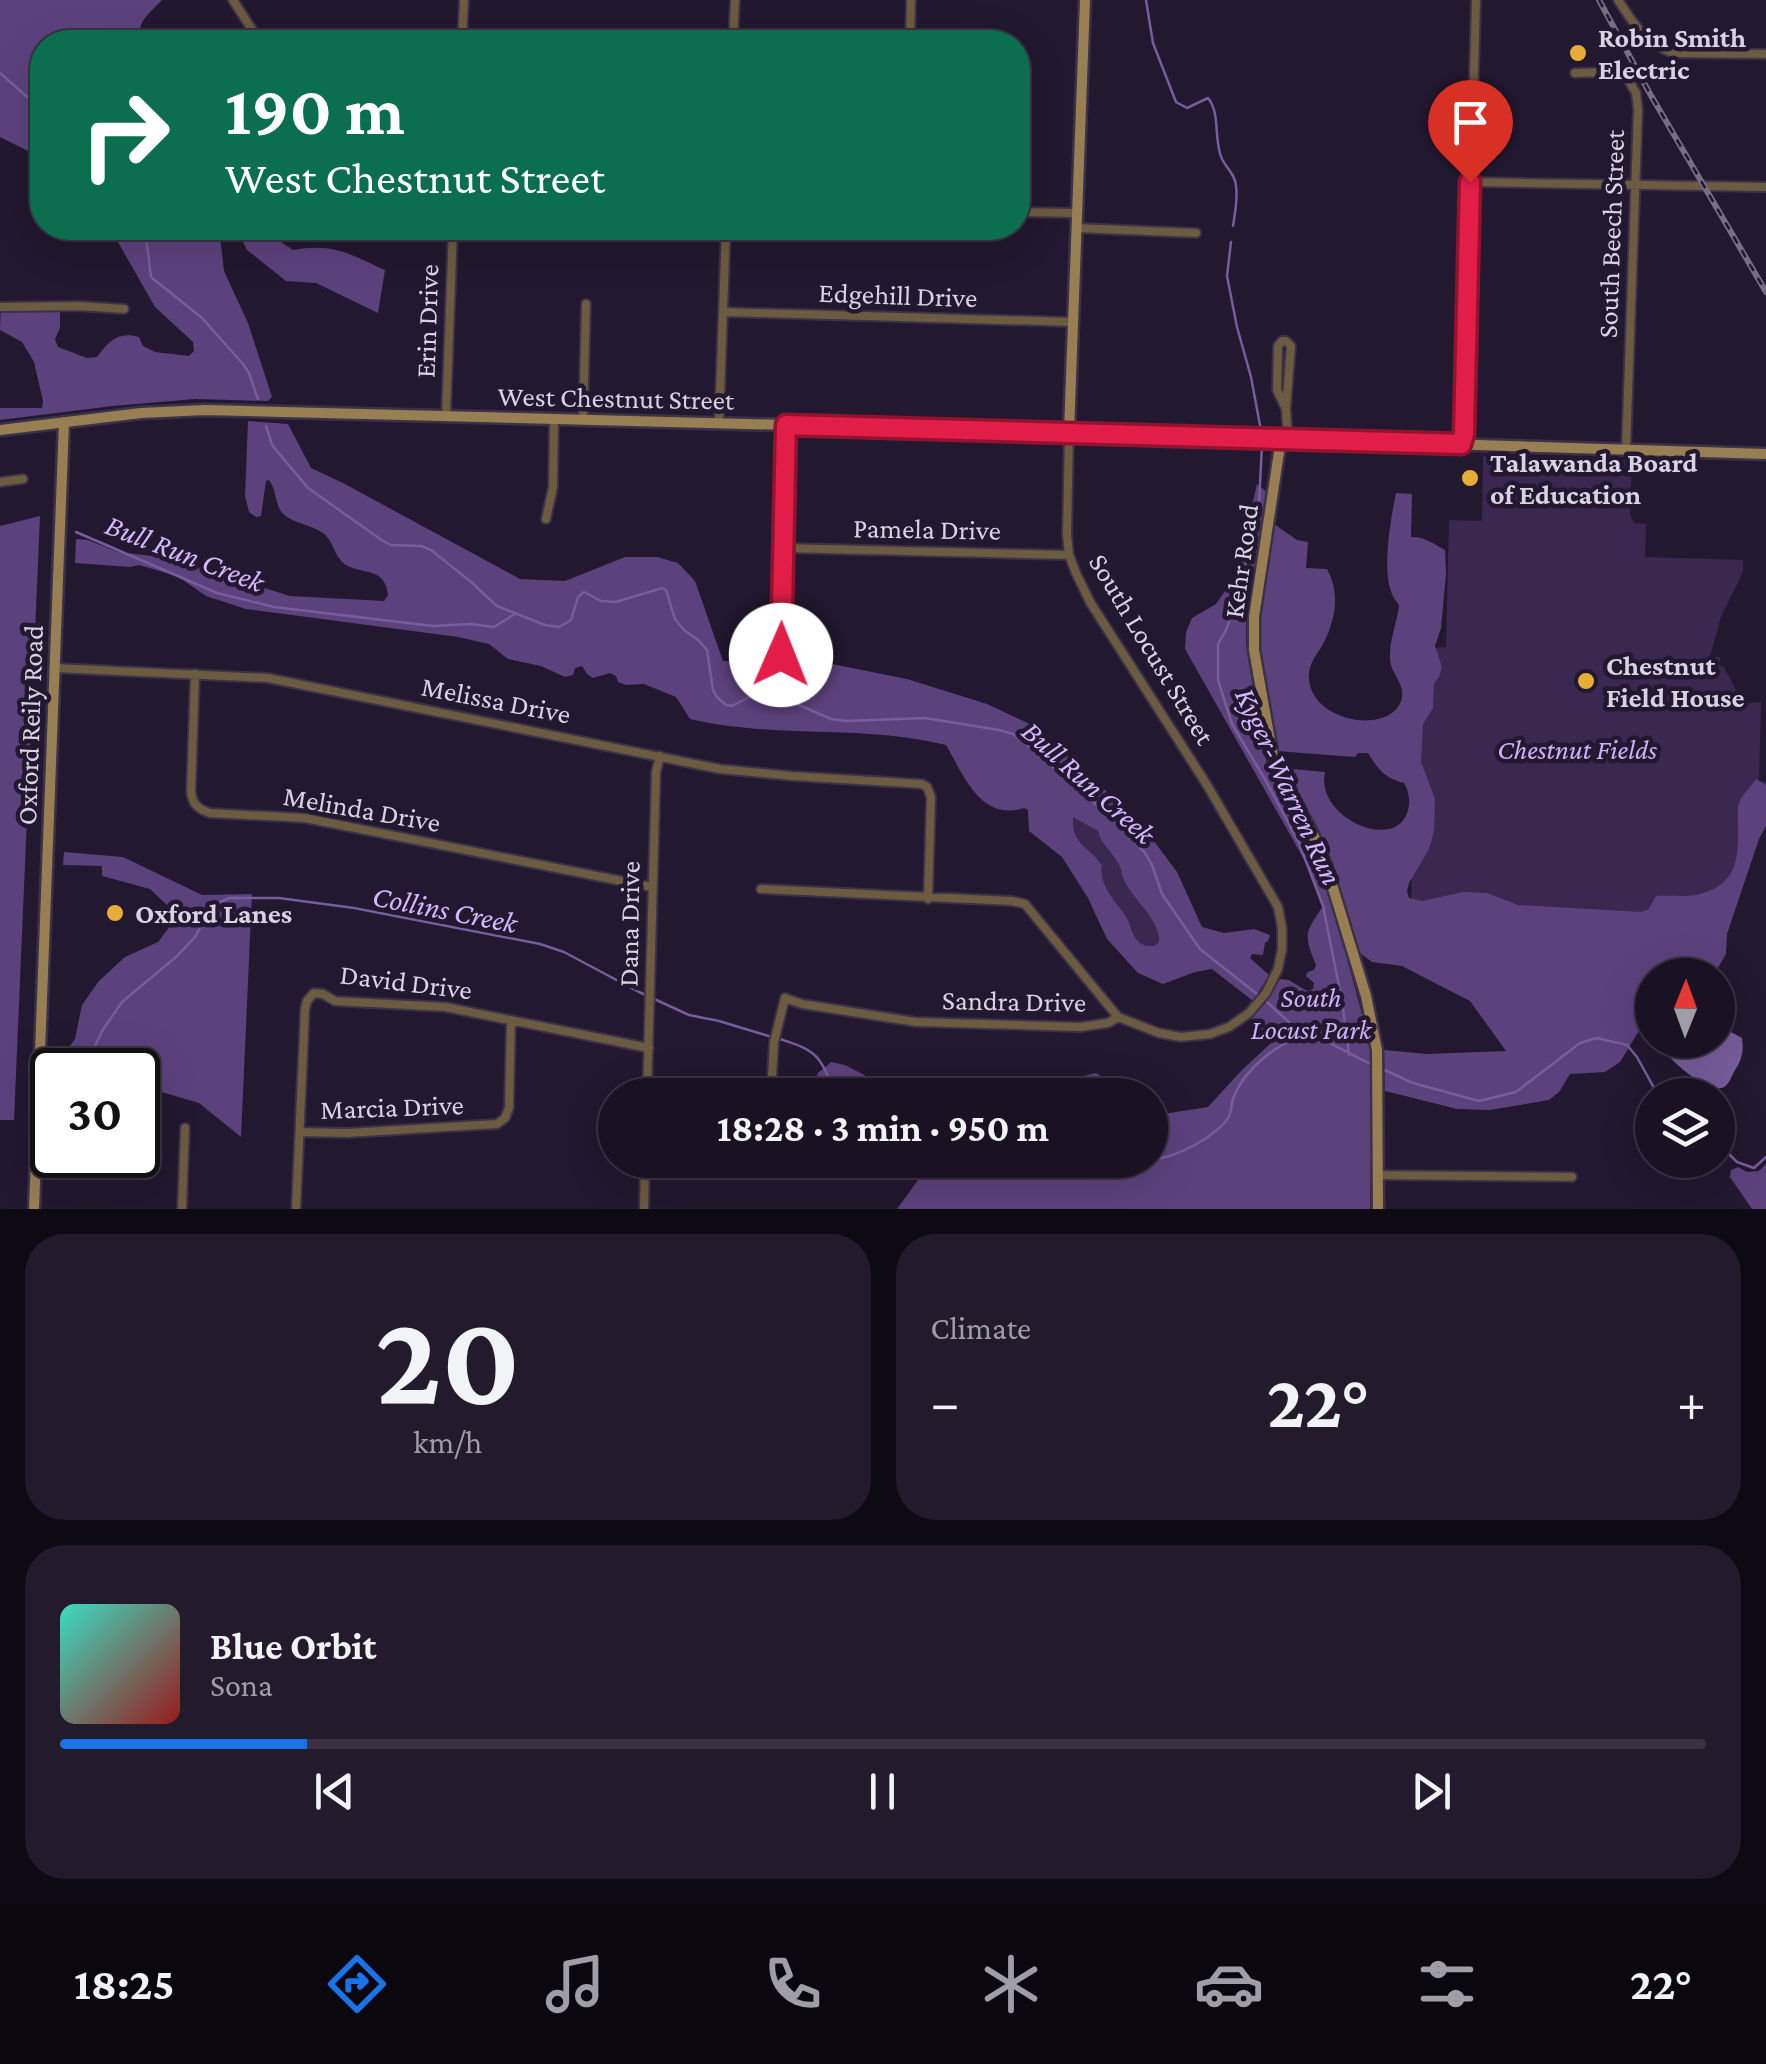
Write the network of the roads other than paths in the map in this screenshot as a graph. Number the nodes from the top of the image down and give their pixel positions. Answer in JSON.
{"nodes":[{"id":1,"x":233,"y":0,"type":"edge"},
{"id":2,"x":464,"y":0,"type":"edge"},
{"id":3,"x":735,"y":0,"type":"edge"},
{"id":4,"x":912,"y":0,"type":"edge"},
{"id":5,"x":1084,"y":0,"type":"edge"},
{"id":6,"x":1476,"y":0,"type":"edge"},
{"id":7,"x":1618,"y":0,"type":"edge"},
{"id":8,"x":252,"y":30,"type":"edge"},
{"id":9,"x":463,"y":30,"type":"edge"},
{"id":10,"x":734,"y":30,"type":"edge"},
{"id":11,"x":911,"y":30,"type":"edge"},
{"id":12,"x":1766,"y":54,"type":"edge"},
{"id":13,"x":1575,"y":73,"type":"dead end"},
{"id":14,"x":1470,"y":182,"type":"junction"},
{"id":15,"x":1636,"y":185,"type":"junction"},
{"id":16,"x":1766,"y":187,"type":"edge"},
{"id":17,"x":1030,"y":212,"type":"edge"},
{"id":18,"x":1077,"y":214,"type":"junction"},
{"id":19,"x":1076,"y":228,"type":"junction"},
{"id":20,"x":1196,"y":233,"type":"dead end"},
{"id":21,"x":453,"y":240,"type":"edge"},
{"id":22,"x":726,"y":240,"type":"edge"},
{"id":23,"x":586,"y":304,"type":"dead end"},
{"id":24,"x":0,"y":307,"type":"edge"},
{"id":25,"x":124,"y":309,"type":"dead end"},
{"id":26,"x":723,"y":312,"type":"junction"},
{"id":27,"x":1073,"y":322,"type":"junction"},
{"id":28,"x":1286,"y":409,"type":"junction"},
{"id":29,"x":446,"y":416,"type":"junction"},
{"id":30,"x":554,"y":419,"type":"junction"},
{"id":31,"x":583,"y":420,"type":"junction"},
{"id":32,"x":64,"y":422,"type":"junction"},
{"id":33,"x":718,"y":423,"type":"junction"},
{"id":34,"x":786,"y":425,"type":"junction"},
{"id":35,"x":0,"y":430,"type":"edge"},
{"id":36,"x":1069,"y":432,"type":"junction"},
{"id":37,"x":1284,"y":439,"type":"junction"},
{"id":38,"x":1461,"y":444,"type":"junction"},
{"id":39,"x":1626,"y":449,"type":"junction"},
{"id":40,"x":1766,"y":454,"type":"edge"},
{"id":41,"x":24,"y":478,"type":"dead end"},
{"id":42,"x":0,"y":482,"type":"edge"},
{"id":43,"x":546,"y":518,"type":"dead end"},
{"id":44,"x":783,"y":548,"type":"junction"},
{"id":45,"x":1069,"y":555,"type":"junction"},
{"id":46,"x":781,"y":655,"type":"dead end"},
{"id":47,"x":54,"y":668,"type":"junction"},
{"id":48,"x":195,"y":674,"type":"junction"},
{"id":49,"x":660,"y":756,"type":"junction"},
{"id":50,"x":652,"y":887,"type":"junction"},
{"id":51,"x":761,"y":889,"type":"dead end"},
{"id":52,"x":928,"y":898,"type":"junction"},
{"id":53,"x":1282,"y":939,"type":"joint"},
{"id":54,"x":1118,"y":1017,"type":"junction"},
{"id":55,"x":511,"y":1020,"type":"junction"},
{"id":56,"x":648,"y":1048,"type":"junction"},
{"id":57,"x":647,"y":1078,"type":"edge"},
{"id":58,"x":771,"y":1078,"type":"edge"},
{"id":59,"x":185,"y":1128,"type":"dead end"},
{"id":60,"x":300,"y":1132,"type":"junction"},
{"id":61,"x":1378,"y":1175,"type":"junction"},
{"id":62,"x":1572,"y":1177,"type":"dead end"},
{"id":63,"x":645,"y":1178,"type":"edge"},
{"id":64,"x":34,"y":1209,"type":"edge"},
{"id":65,"x":182,"y":1209,"type":"edge"},
{"id":66,"x":296,"y":1209,"type":"edge"},
{"id":67,"x":644,"y":1209,"type":"edge"},
{"id":68,"x":1378,"y":1209,"type":"edge"}],
"edges":[{"from":1,"to":8,"type":"street"},
{"from":2,"to":9,"type":"street"},
{"from":3,"to":10,"type":"street"},
{"from":4,"to":11,"type":"street"},
{"from":5,"to":18,"type":"main road","name":"South Locust Street"},
{"from":6,"to":14,"type":"street"},
{"from":7,"to":12,"type":"street"},
{"from":13,"to":15,"type":"street","name":"South Beech Street"},
{"from":14,"to":15,"type":"street"},
{"from":14,"to":38,"type":"street"},
{"from":15,"to":16,"type":"street"},
{"from":15,"to":39,"type":"street","name":"South Beech Street"},
{"from":17,"to":18,"type":"street"},
{"from":18,"to":19,"type":"main road","name":"South Locust Street"},
{"from":19,"to":20,"type":"street"},
{"from":19,"to":27,"type":"main road","name":"South Locust Street"},
{"from":21,"to":29,"type":"street","name":"Erin Drive"},
{"from":22,"to":26,"type":"street"},
{"from":23,"to":31,"type":"street"},
{"from":24,"to":25,"type":"street"},
{"from":26,"to":27,"type":"street","name":"Edgehill Drive"},
{"from":26,"to":33,"type":"street"},
{"from":27,"to":36,"type":"main road","name":"South Locust Street"},
{"from":28,"to":28,"type":"street"},
{"from":28,"to":37,"type":"street"},
{"from":29,"to":30,"type":"main road","name":"West Chestnut Street"},
{"from":29,"to":32,"type":"main road","name":"West Chestnut Street"},
{"from":30,"to":31,"type":"main road","name":"West Chestnut Street"},
{"from":30,"to":43,"type":"street"},
{"from":31,"to":33,"type":"main road","name":"West Chestnut Street"},
{"from":32,"to":35,"type":"main road","name":"West Chestnut Street"},
{"from":32,"to":47,"type":"main road","name":"Oxford Reily Road"},
{"from":33,"to":34,"type":"main road","name":"West Chestnut Street"},
{"from":34,"to":36,"type":"main road","name":"West Chestnut Street"},
{"from":34,"to":44,"type":"street"},
{"from":36,"to":37,"type":"main road","name":"West Chestnut Street"},
{"from":36,"to":45,"type":"street","name":"South Locust Street"},
{"from":37,"to":38,"type":"main road","name":"West Chestnut Street"},
{"from":37,"to":61,"type":"main road","name":"Kehr Road"},
{"from":38,"to":39,"type":"main road","name":"West Chestnut Street"},
{"from":39,"to":40,"type":"main road","name":"West Chestnut Street"},
{"from":41,"to":42,"type":"street"},
{"from":44,"to":45,"type":"street","name":"Pamela Drive"},
{"from":44,"to":46,"type":"street"},
{"from":45,"to":53,"type":"street","name":"South Locust Street"},
{"from":47,"to":48,"type":"street","name":"Melissa Drive"},
{"from":47,"to":64,"type":"main road","name":"Oxford Reily Road"},
{"from":48,"to":49,"type":"street","name":"Melissa Drive"},
{"from":48,"to":50,"type":"street","name":"Melinda Drive"},
{"from":49,"to":50,"type":"street","name":"Dana Drive"},
{"from":49,"to":52,"type":"street","name":"Melissa Drive"},
{"from":50,"to":56,"type":"street","name":"Dana Drive"},
{"from":51,"to":52,"type":"street"},
{"from":52,"to":54,"type":"street"},
{"from":53,"to":54,"type":"street","name":"Sandra Drive"},
{"from":54,"to":58,"type":"street","name":"Sandra Drive"},
{"from":55,"to":56,"type":"street","name":"David Drive"},
{"from":55,"to":60,"type":"street","name":"Marcia Drive"},
{"from":55,"to":60,"type":"street","name":"David Drive"},
{"from":56,"to":57,"type":"street","name":"Dana Drive"},
{"from":59,"to":65,"type":"street"},
{"from":60,"to":66,"type":"street","name":"David Drive"},
{"from":61,"to":62,"type":"street"},
{"from":61,"to":68,"type":"main road","name":"Kehr Road"},
{"from":63,"to":67,"type":"street"}]}
